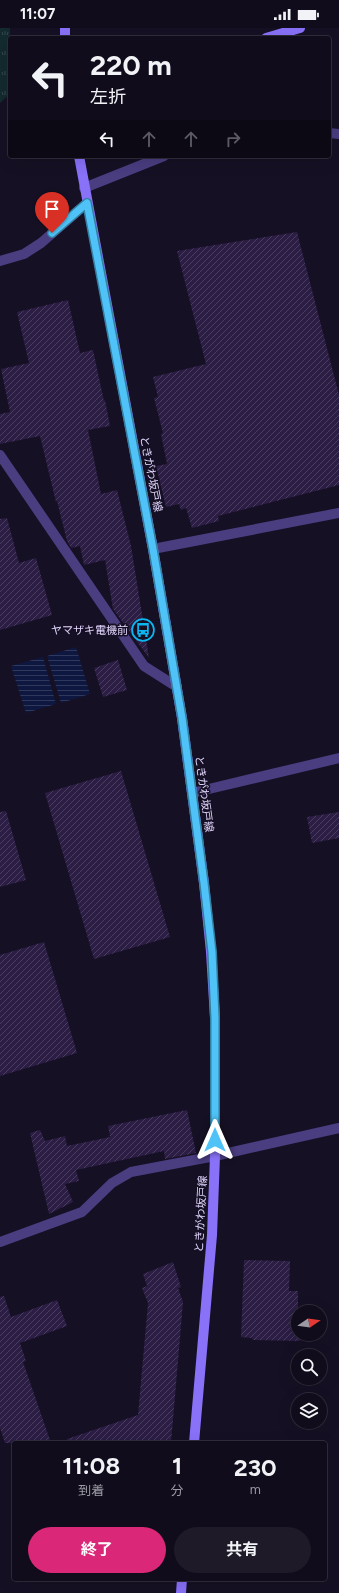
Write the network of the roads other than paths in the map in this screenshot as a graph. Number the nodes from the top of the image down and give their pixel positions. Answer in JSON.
{"nodes":[{"id":1,"x":300,"y":28,"type":"edge"},
{"id":2,"x":273,"y":36,"type":"edge"},
{"id":3,"x":79,"y":158,"type":"edge"},
{"id":4,"x":159,"y":158,"type":"edge"},
{"id":5,"x":84,"y":188,"type":"junction"},
{"id":6,"x":87,"y":203,"type":"junction"},
{"id":7,"x":0,"y":261,"type":"edge"},
{"id":8,"x":0,"y":455,"type":"edge"},
{"id":9,"x":339,"y":514,"type":"edge"},
{"id":10,"x":153,"y":549,"type":"junction"},
{"id":11,"x":177,"y":687,"type":"junction"},
{"id":12,"x":339,"y":758,"type":"edge"},
{"id":13,"x":192,"y":793,"type":"junction"},
{"id":14,"x":339,"y":1128,"type":"edge"},
{"id":15,"x":215,"y":1156,"type":"junction"},
{"id":16,"x":0,"y":1242,"type":"edge"},
{"id":17,"x":194,"y":1441,"type":"edge"},
{"id":18,"x":182,"y":1581,"type":"edge"},
{"id":19,"x":181,"y":1593,"type":"edge"}],
"edges":[{"from":1,"to":2,"type":"main road"},
{"from":3,"to":5,"type":"main road","name":"ときがわ坂戸線"},
{"from":4,"to":5,"type":"street"},
{"from":5,"to":6,"type":"main road","name":"ときがわ坂戸線"},
{"from":6,"to":7,"type":"street"},
{"from":6,"to":10,"type":"main road","name":"ときがわ坂戸線"},
{"from":8,"to":11,"type":"street"},
{"from":9,"to":10,"type":"street"},
{"from":10,"to":11,"type":"main road","name":"ときがわ坂戸線"},
{"from":11,"to":13,"type":"main road","name":"ときがわ坂戸線"},
{"from":12,"to":13,"type":"street"},
{"from":13,"to":15,"type":"main road","name":"ときがわ坂戸線"},
{"from":14,"to":15,"type":"street"},
{"from":15,"to":16,"type":"street"},
{"from":15,"to":17,"type":"main road","name":"ときがわ坂戸線"},
{"from":18,"to":19,"type":"main road"}]}
